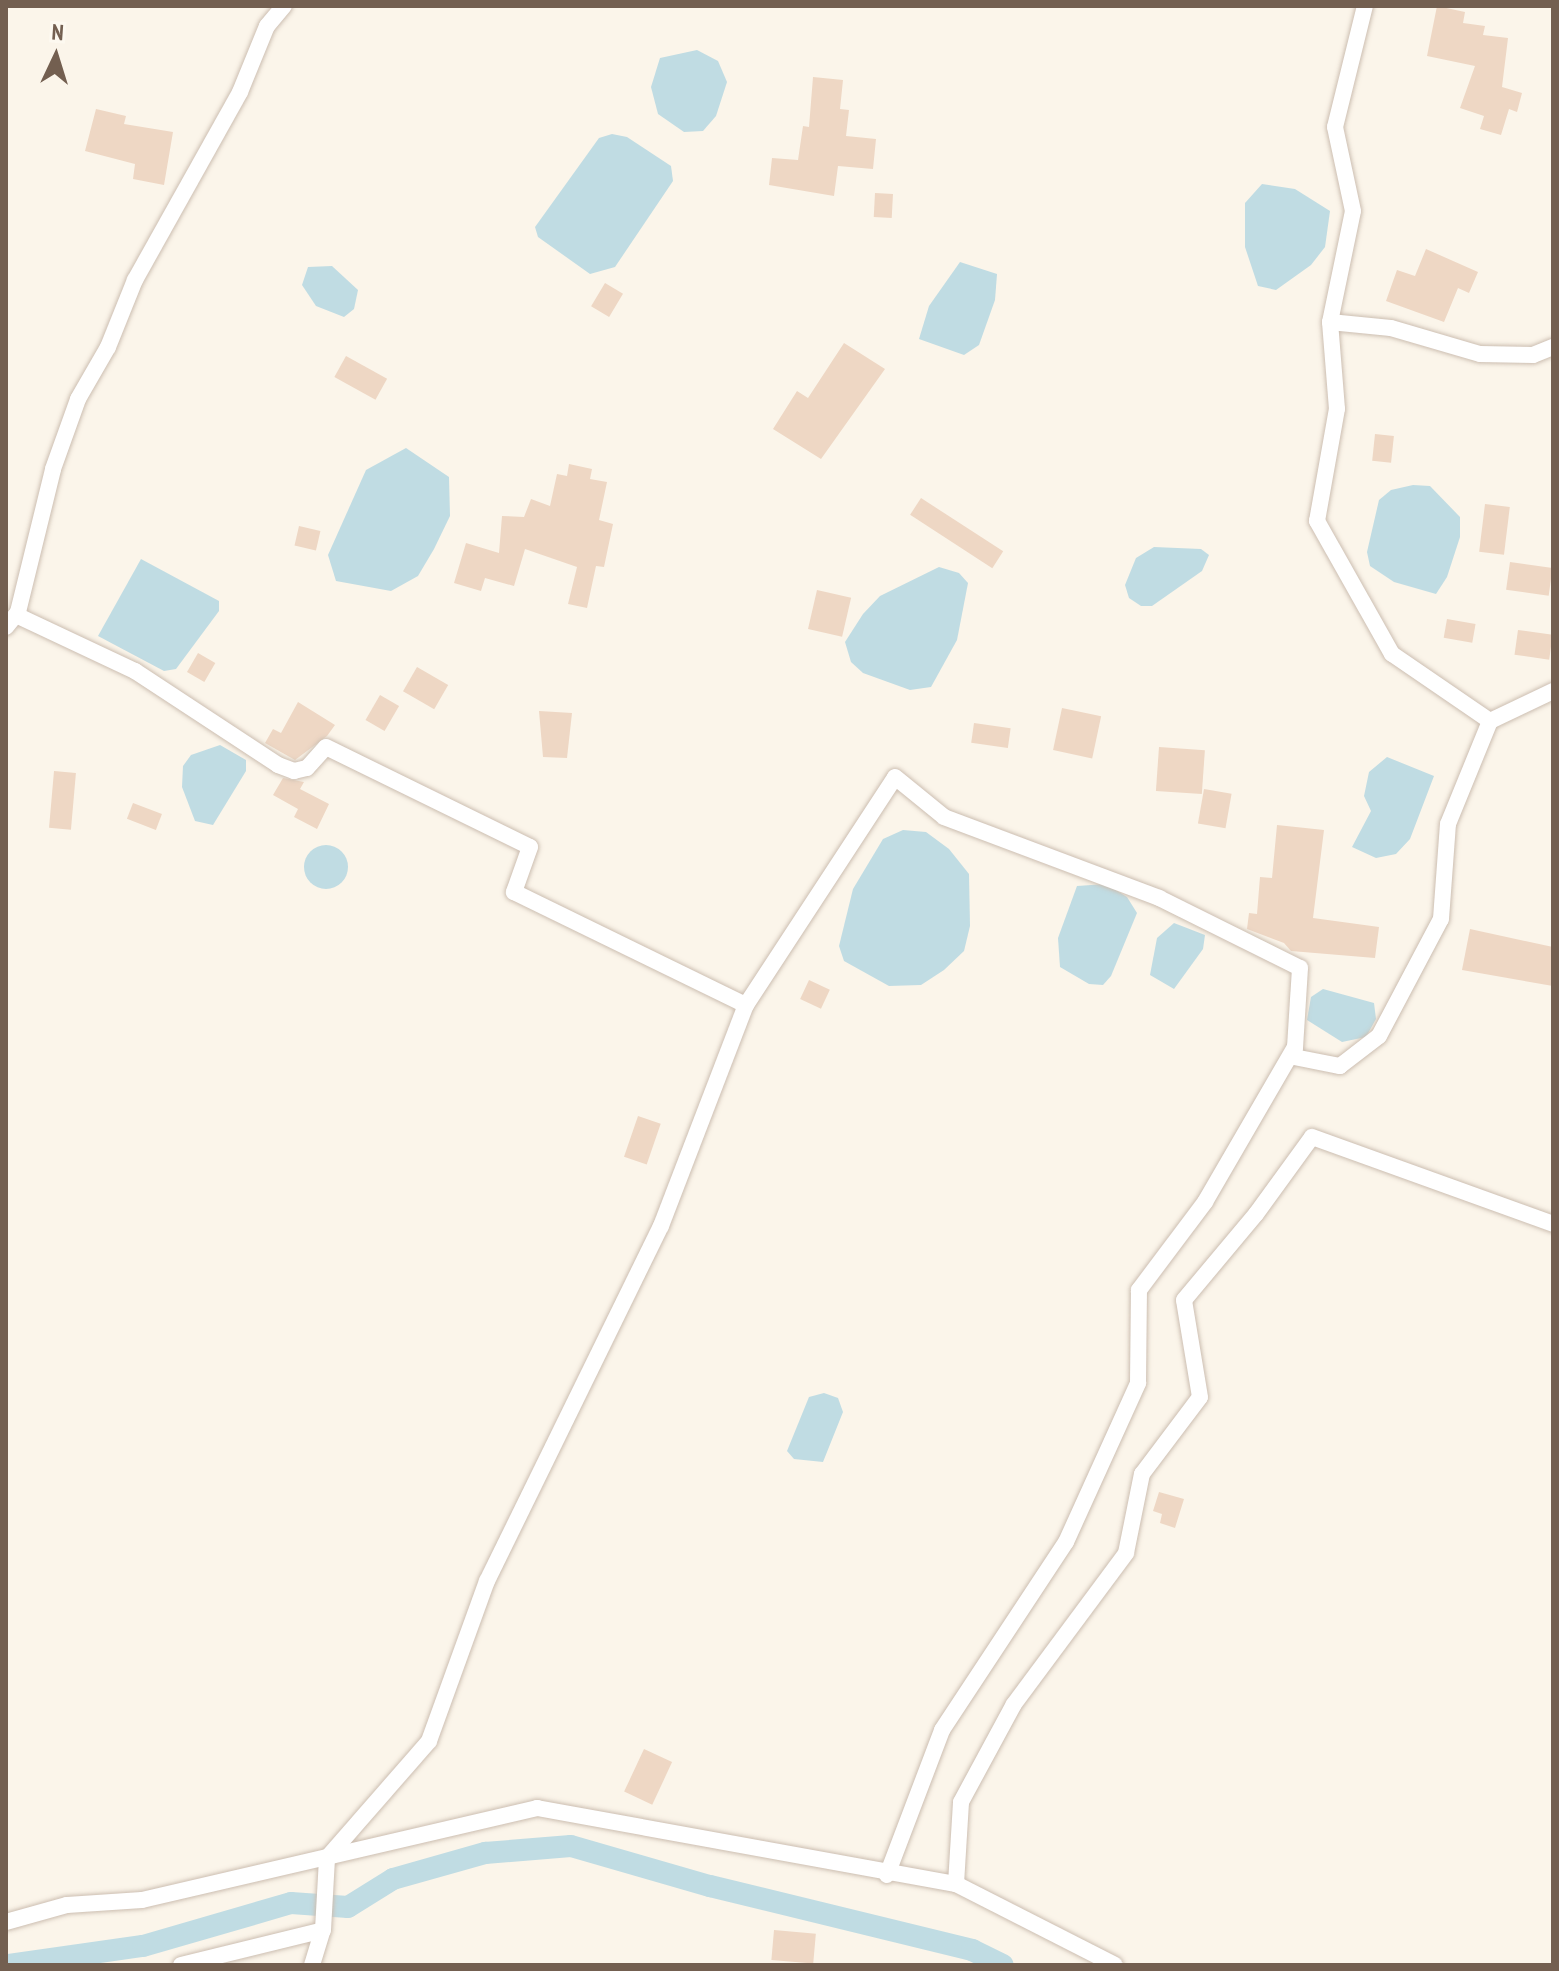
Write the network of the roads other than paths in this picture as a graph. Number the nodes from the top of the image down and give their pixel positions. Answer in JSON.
{"nodes":[{"id":1,"x":284,"y":6,"type":"edge"},
{"id":2,"x":1365,"y":6,"type":"edge"},
{"id":3,"x":1330,"y":322,"type":"junction"},
{"id":4,"x":1553,"y":347,"type":"edge"},
{"id":5,"x":11,"y":621,"type":"edge"},
{"id":6,"x":1553,"y":691,"type":"edge"},
{"id":7,"x":1490,"y":721,"type":"junction"},
{"id":8,"x":746,"y":1005,"type":"junction"},
{"id":9,"x":1295,"y":1047,"type":"junction"},
{"id":10,"x":1553,"y":1224,"type":"edge"},
{"id":11,"x":327,"y":1858,"type":"junction"},
{"id":12,"x":887,"y":1875,"type":"junction"},
{"id":13,"x":956,"y":1884,"type":"junction"},
{"id":14,"x":6,"y":1922,"type":"edge"},
{"id":15,"x":323,"y":1924,"type":"junction"},
{"id":16,"x":181,"y":1965,"type":"edge"},
{"id":17,"x":312,"y":1965,"type":"edge"},
{"id":18,"x":1115,"y":1965,"type":"edge"}],
"edges":[{"from":1,"to":5,"type":"street"},
{"from":2,"to":3,"type":"street"},
{"from":3,"to":4,"type":"street"},
{"from":3,"to":7,"type":"street"},
{"from":5,"to":8,"type":"street"},
{"from":6,"to":7,"type":"street"},
{"from":7,"to":9,"type":"street"},
{"from":8,"to":9,"type":"street"},
{"from":8,"to":11,"type":"street"},
{"from":9,"to":12,"type":"street"},
{"from":10,"to":13,"type":"street"},
{"from":11,"to":12,"type":"street"},
{"from":11,"to":14,"type":"street"},
{"from":11,"to":15,"type":"street"},
{"from":12,"to":13,"type":"street"},
{"from":13,"to":18,"type":"street"},
{"from":15,"to":16,"type":"street"},
{"from":15,"to":17,"type":"street"}]}
